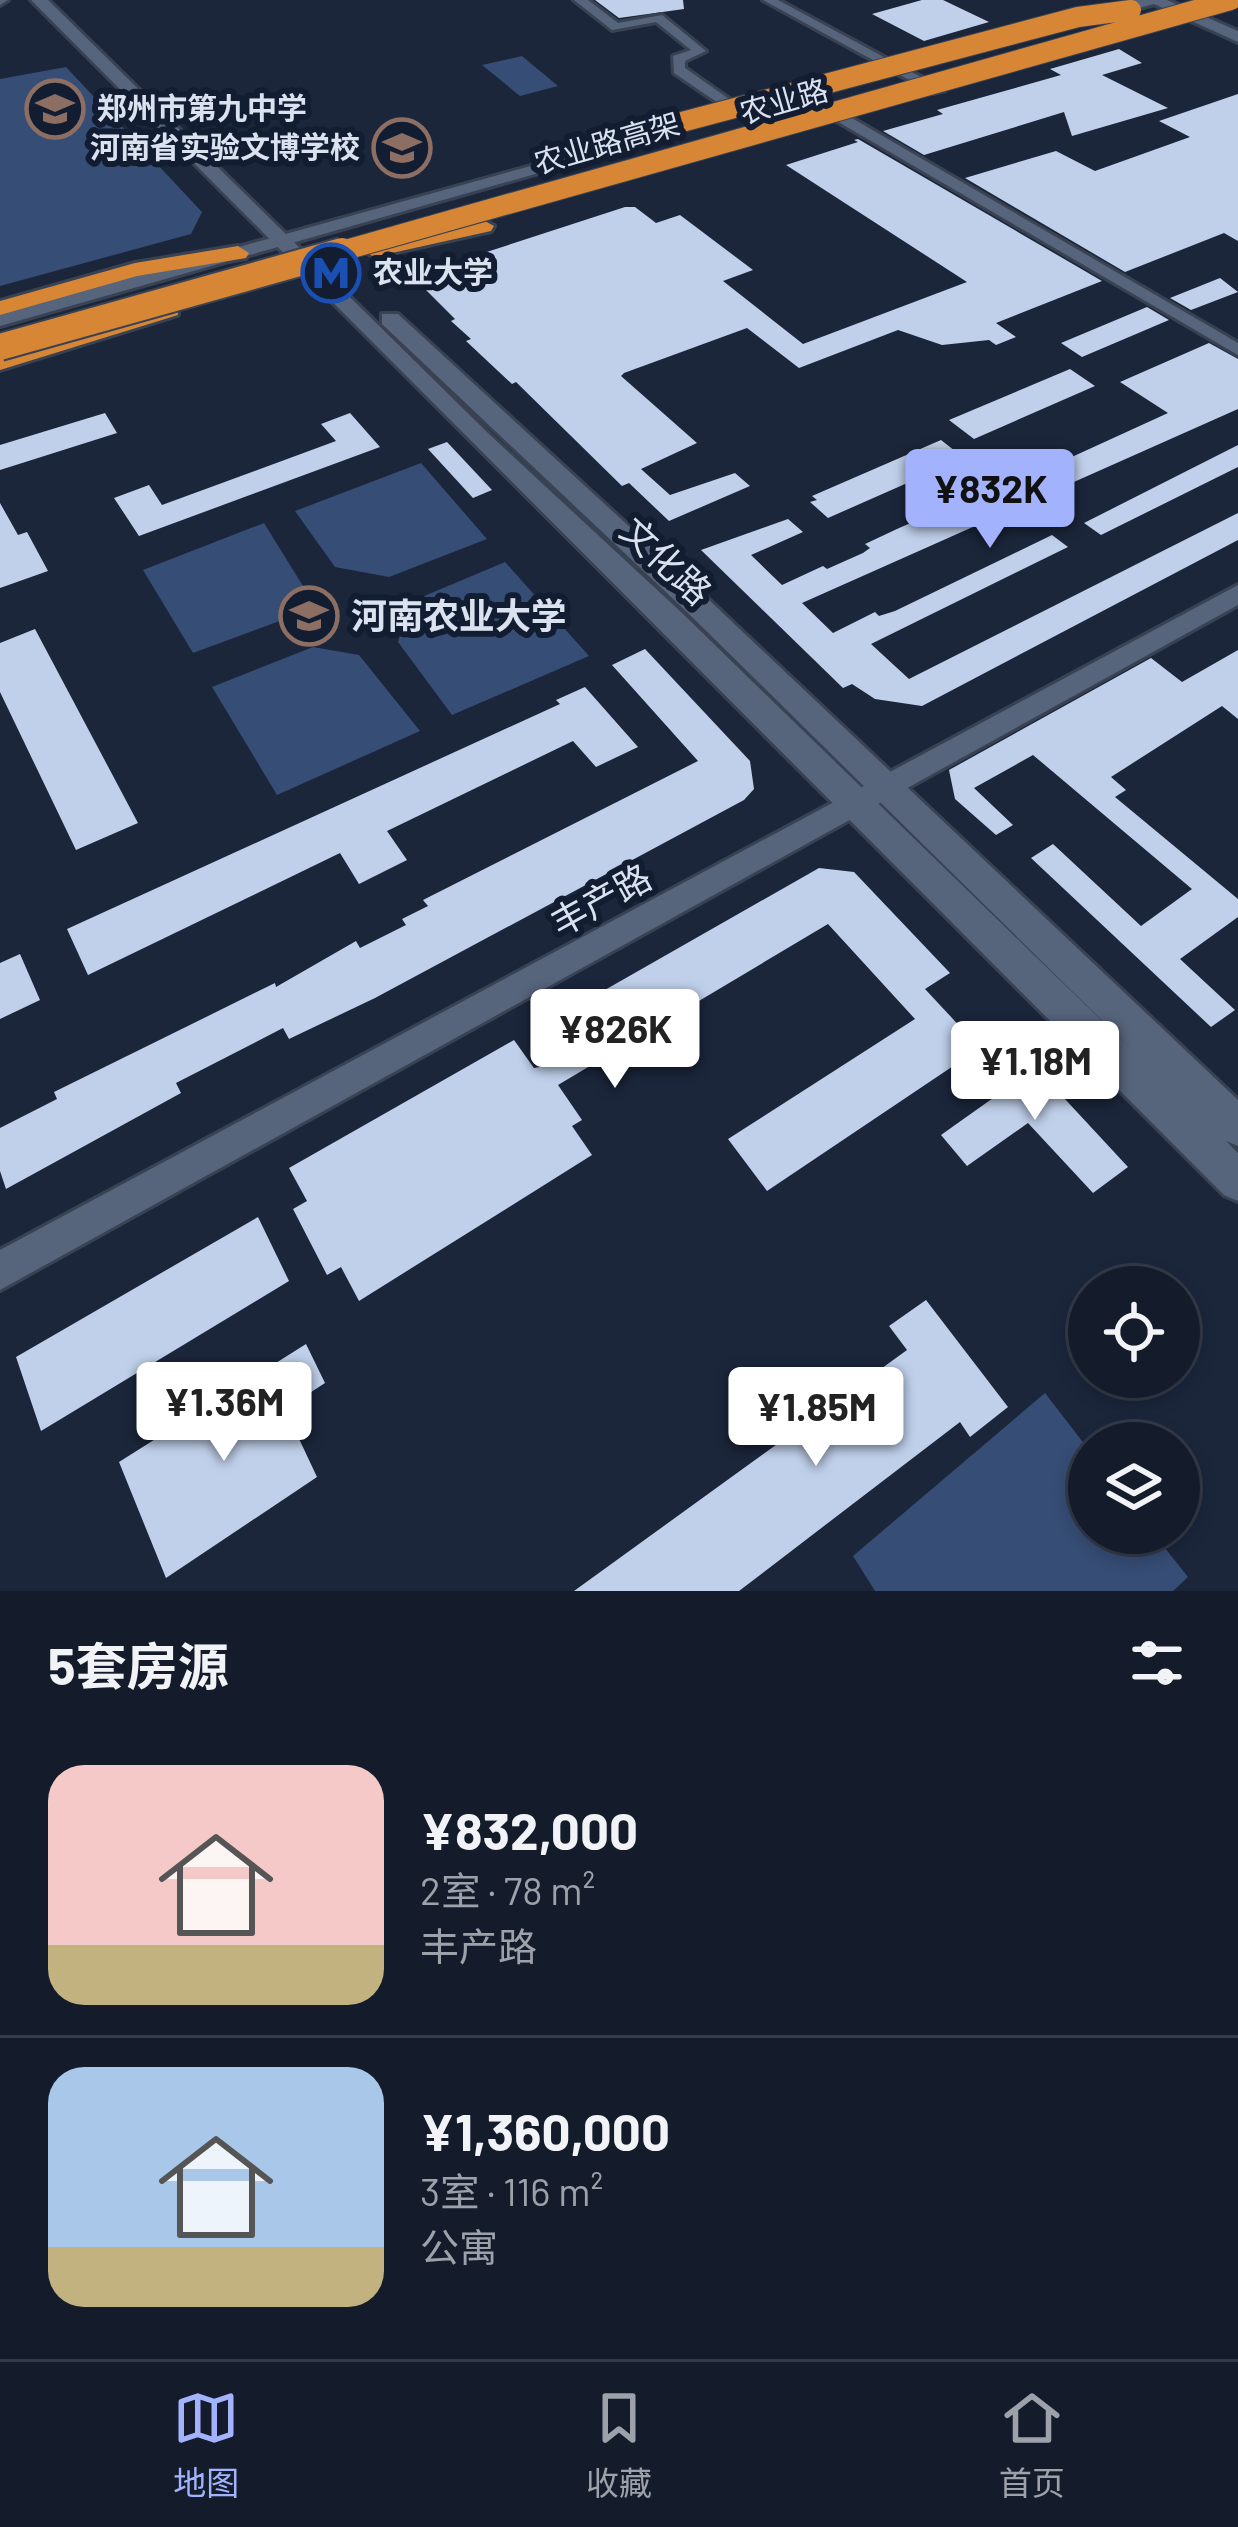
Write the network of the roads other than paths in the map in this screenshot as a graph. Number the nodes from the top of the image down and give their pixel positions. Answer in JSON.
{"nodes":[{"id":1,"x":38,"y":0,"type":"edge"},
{"id":2,"x":61,"y":0,"type":"edge"},
{"id":3,"x":580,"y":0,"type":"edge"},
{"id":4,"x":769,"y":0,"type":"edge"},
{"id":5,"x":1235,"y":3,"type":"edge"},
{"id":6,"x":1172,"y":4,"type":"edge"},
{"id":7,"x":1238,"y":37,"type":"edge"},
{"id":8,"x":1020,"y":59,"type":"junction"},
{"id":9,"x":899,"y":70,"type":"junction"},
{"id":10,"x":938,"y":90,"type":"junction"},
{"id":11,"x":804,"y":96,"type":"junction"},
{"id":12,"x":735,"y":107,"type":"junction"},
{"id":13,"x":841,"y":118,"type":"junction"},
{"id":14,"x":552,"y":166,"type":"junction"},
{"id":15,"x":292,"y":238,"type":"junction"},
{"id":16,"x":374,"y":250,"type":"junction"},
{"id":17,"x":238,"y":254,"type":"junction"},
{"id":18,"x":319,"y":265,"type":"junction"},
{"id":19,"x":200,"y":299,"type":"junction"},
{"id":20,"x":0,"y":308,"type":"edge"},
{"id":21,"x":0,"y":320,"type":"edge"},
{"id":22,"x":0,"y":330,"type":"edge"},
{"id":23,"x":1238,"y":350,"type":"edge"},
{"id":24,"x":0,"y":355,"type":"edge"},
{"id":25,"x":1238,"y":594,"type":"edge"},
{"id":26,"x":872,"y":797,"type":"junction"},
{"id":27,"x":1238,"y":1127,"type":"edge"},
{"id":28,"x":1238,"y":1181,"type":"edge"},
{"id":29,"x":0,"y":1271,"type":"edge"}],
"edges":[{"from":1,"to":15,"type":"main road","name":"文化路"},
{"from":2,"to":15,"type":"main road","name":"文化路"},
{"from":3,"to":12,"type":"street"},
{"from":4,"to":9,"type":"street"},
{"from":5,"to":6,"type":"street","name":"农业路"},
{"from":5,"to":8,"type":"highway","name":"农业路高架","bridge":true},
{"from":6,"to":7,"type":"street"},
{"from":6,"to":9,"type":"street","name":"农业路"},
{"from":6,"to":10,"type":"street","name":"农业路"},
{"from":6,"to":12,"type":"highway","bridge":true},
{"from":6,"to":22,"type":"highway","name":"农业路高架","bridge":true},
{"from":8,"to":16,"type":"highway","bridge":true},
{"from":8,"to":24,"type":"highway","name":"农业路高架","bridge":true},
{"from":9,"to":10,"type":"street"},
{"from":9,"to":11,"type":"street","name":"农业路"},
{"from":10,"to":13,"type":"street","name":"农业路"},
{"from":11,"to":13,"type":"street"},
{"from":11,"to":14,"type":"street","name":"农业路"},
{"from":12,"to":14,"type":"highway","bridge":true},
{"from":13,"to":16,"type":"street","name":"农业路"},
{"from":13,"to":23,"type":"street"},
{"from":14,"to":15,"type":"street","name":"农业路"},
{"from":15,"to":17,"type":"street","name":"农业路"},
{"from":15,"to":18,"type":"main road","name":"文化路"},
{"from":16,"to":18,"type":"street","name":"农业路"},
{"from":17,"to":20,"type":"highway"},
{"from":17,"to":21,"type":"street","name":"农业路"},
{"from":18,"to":19,"type":"street","name":"农业路"},
{"from":18,"to":26,"type":"main road","name":"文化路"},
{"from":19,"to":24,"type":"street","name":"农业路"},
{"from":19,"to":24,"type":"highway"},
{"from":25,"to":26,"type":"street","name":"丰产路"},
{"from":26,"to":27,"type":"main road","name":"文化路"},
{"from":26,"to":28,"type":"main road","name":"文化路"},
{"from":26,"to":29,"type":"street","name":"丰产路"}]}
